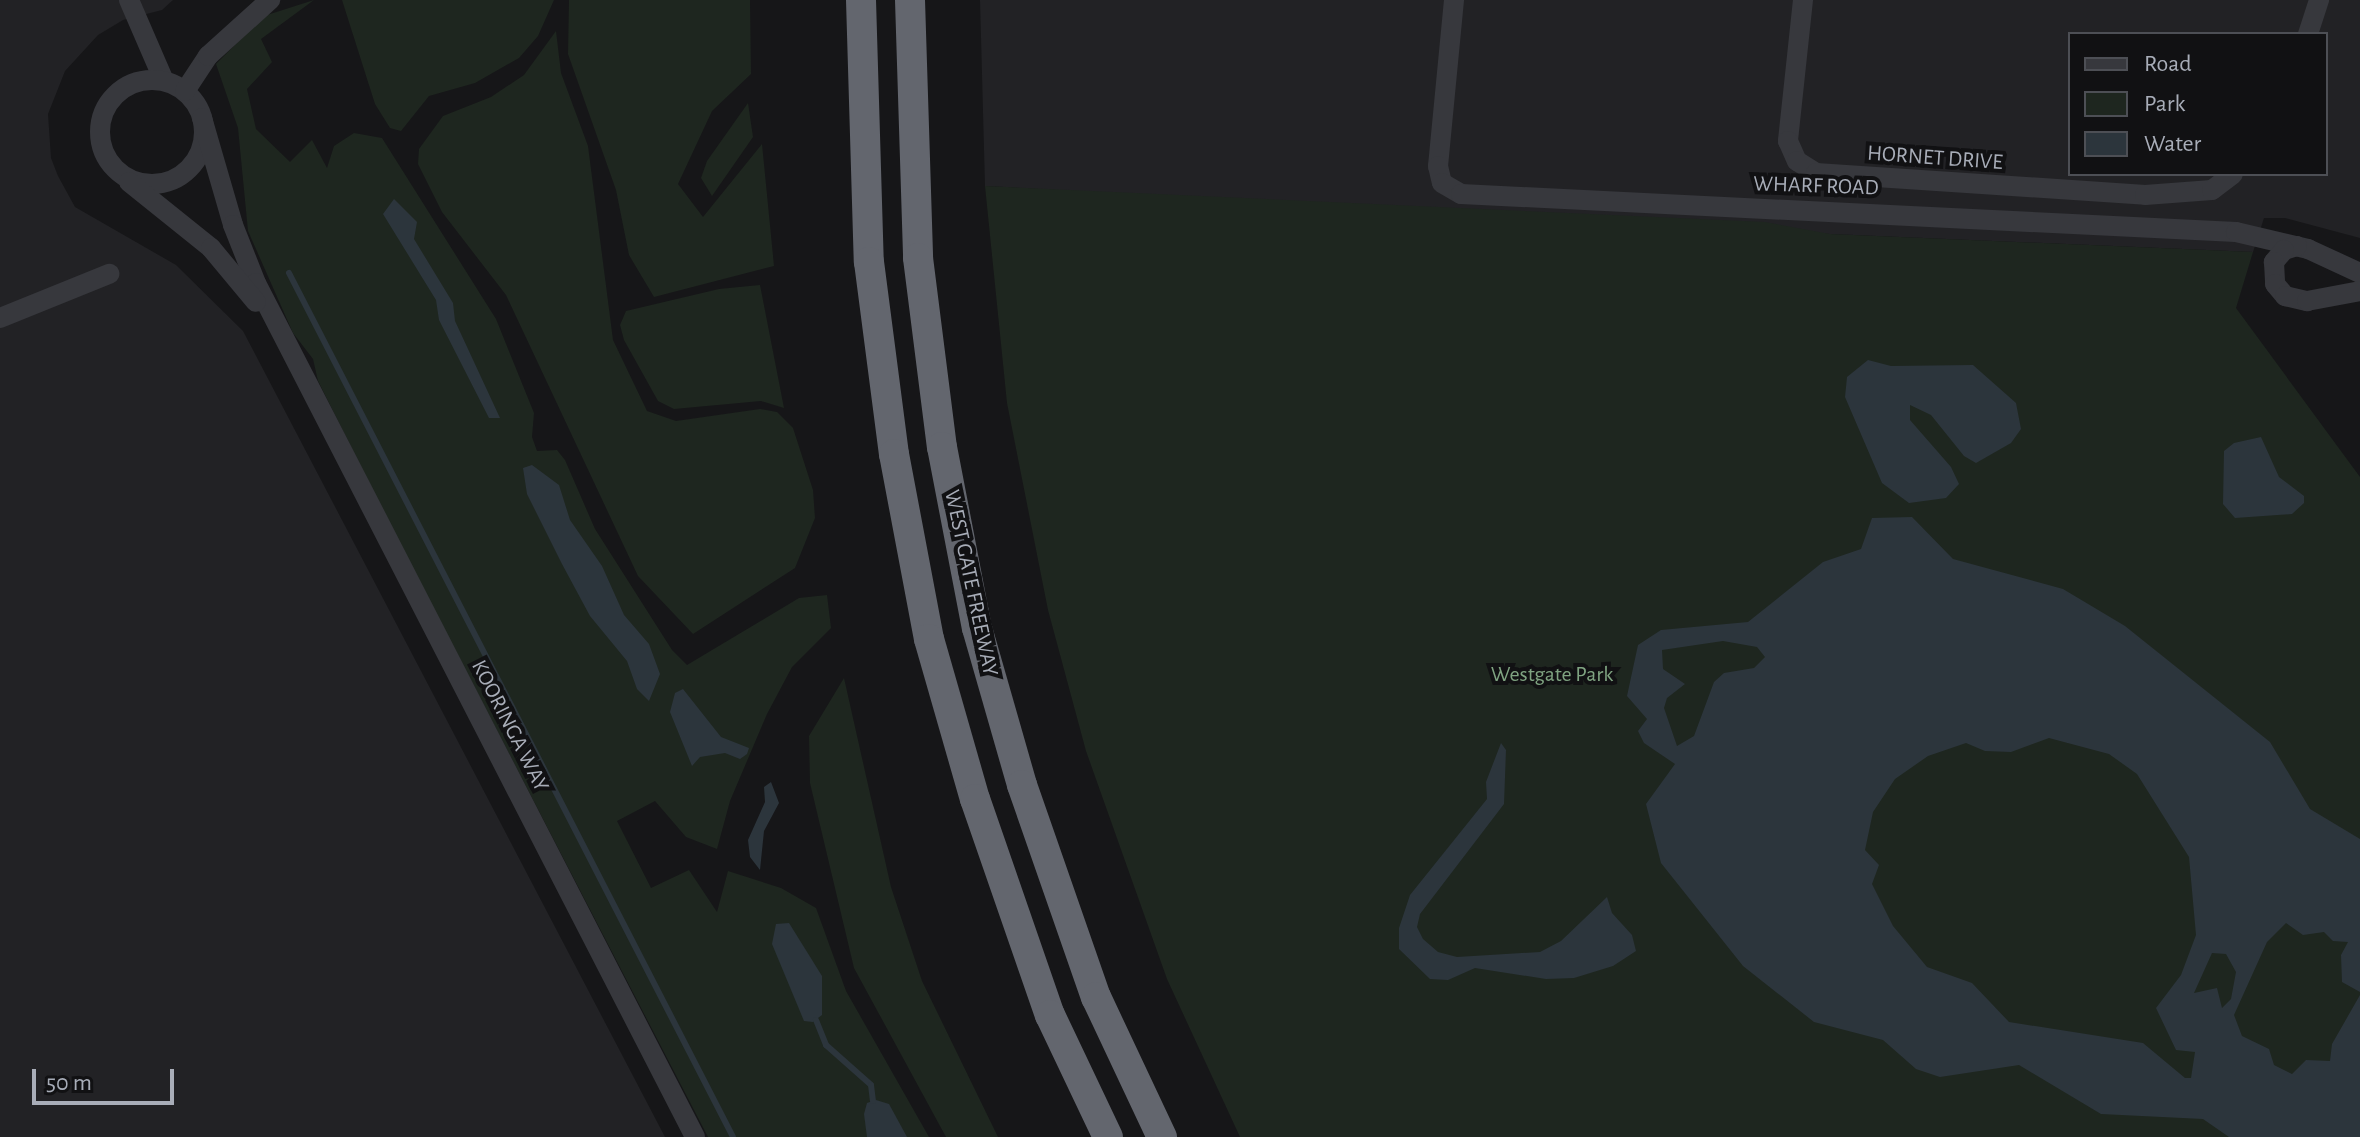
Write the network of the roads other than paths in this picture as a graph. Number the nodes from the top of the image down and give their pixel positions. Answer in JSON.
{"nodes":[{"id":1,"x":129,"y":0,"type":"edge"},
{"id":2,"x":270,"y":0,"type":"edge"},
{"id":3,"x":861,"y":0,"type":"edge"},
{"id":4,"x":910,"y":0,"type":"edge"},
{"id":5,"x":1803,"y":0,"type":"edge"},
{"id":6,"x":2319,"y":0,"type":"edge"},
{"id":7,"x":1454,"y":4,"type":"edge"},
{"id":8,"x":2309,"y":32,"type":"edge"},
{"id":9,"x":164,"y":81,"type":"junction"},
{"id":10,"x":185,"y":91,"type":"junction"},
{"id":11,"x":202,"y":118,"type":"junction"},
{"id":12,"x":117,"y":172,"type":"junction"},
{"id":13,"x":2230,"y":176,"type":"edge"},
{"id":14,"x":2297,"y":246,"type":"junction"},
{"id":15,"x":2360,"y":273,"type":"edge"},
{"id":16,"x":109,"y":274,"type":"dead end"},
{"id":17,"x":2360,"y":291,"type":"edge"},
{"id":18,"x":0,"y":318,"type":"edge"},
{"id":19,"x":283,"y":337,"type":"junction"},
{"id":20,"x":695,"y":1137,"type":"edge"},
{"id":21,"x":1108,"y":1137,"type":"edge"},
{"id":22,"x":1162,"y":1137,"type":"edge"}],
"edges":[{"from":1,"to":9,"type":"street"},
{"from":2,"to":10,"type":"street"},
{"from":3,"to":21,"type":"highway"},
{"from":4,"to":22,"type":"highway","name":"WEST GATE FREEWAY"},
{"from":5,"to":13,"type":"street","name":"HORNET DRIVE"},
{"from":6,"to":8,"type":"street"},
{"from":7,"to":14,"type":"street","name":"WHARF ROAD"},
{"from":9,"to":10,"type":"street"},
{"from":9,"to":12,"type":"street"},
{"from":10,"to":11,"type":"street"},
{"from":11,"to":12,"type":"street"},
{"from":11,"to":19,"type":"street","name":"KOORINGA WAY"},
{"from":12,"to":19,"type":"street","name":"KOORINGA WAY"},
{"from":14,"to":15,"type":"street","name":"WHARF ROAD"},
{"from":14,"to":17,"type":"street"},
{"from":16,"to":18,"type":"street"},
{"from":19,"to":20,"type":"street","name":"KOORINGA WAY"}]}
